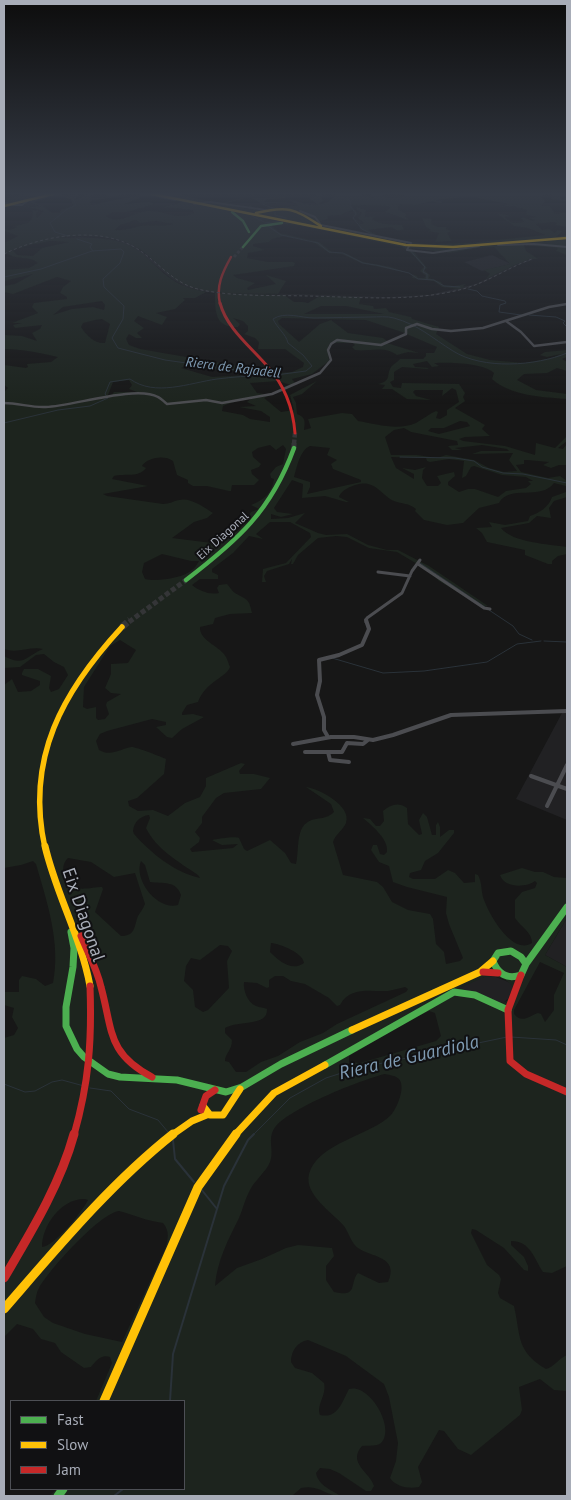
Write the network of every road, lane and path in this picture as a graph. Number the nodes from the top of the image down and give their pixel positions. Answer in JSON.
{"nodes":[{"id":1,"x":228,"y":264,"type":"tunnel mouth"},
{"id":2,"x":567,"y":304,"type":"edge"},
{"id":3,"x":506,"y":321,"type":"junction"},
{"id":4,"x":567,"y":342,"type":"edge"},
{"id":5,"x":4,"y":404,"type":"edge"},
{"id":6,"x":295,"y":433,"type":"tunnel mouth"},
{"id":7,"x":294,"y":448,"type":"tunnel mouth"},
{"id":8,"x":419,"y":562,"type":"joint"},
{"id":9,"x":378,"y":572,"type":"dead end"},
{"id":10,"x":410,"y":576,"type":"junction"},
{"id":11,"x":186,"y":580,"type":"tunnel mouth"},
{"id":12,"x":490,"y":609,"type":"dead end"},
{"id":13,"x":122,"y":628,"type":"tunnel mouth"},
{"id":14,"x":567,"y":711,"type":"edge"},
{"id":15,"x":328,"y":737,"type":"junction"},
{"id":16,"x":368,"y":740,"type":"junction"},
{"id":17,"x":293,"y":744,"type":"dead end"},
{"id":18,"x":305,"y":752,"type":"dead end"},
{"id":19,"x":328,"y":752,"type":"junction"},
{"id":20,"x":349,"y":762,"type":"dead end"},
{"id":21,"x":567,"y":766,"type":"edge"},
{"id":22,"x":531,"y":776,"type":"dead end"},
{"id":23,"x":557,"y":786,"type":"junction"},
{"id":24,"x":567,"y":789,"type":"edge"},
{"id":25,"x":547,"y":806,"type":"dead end"},
{"id":26,"x":567,"y":907,"type":"edge"},
{"id":27,"x":71,"y":920,"type":"junction"},
{"id":28,"x":74,"y":928,"type":"junction"},
{"id":29,"x":536,"y":952,"type":"junction"},
{"id":30,"x":519,"y":954,"type":"junction"},
{"id":31,"x":493,"y":961,"type":"junction"},
{"id":32,"x":526,"y":964,"type":"junction"},
{"id":33,"x":480,"y":972,"type":"junction"},
{"id":34,"x":498,"y":972,"type":"junction"},
{"id":35,"x":521,"y":975,"type":"junction"},
{"id":36,"x":510,"y":978,"type":"junction"},
{"id":37,"x":518,"y":986,"type":"junction"},
{"id":38,"x":508,"y":1010,"type":"junction"},
{"id":39,"x":157,"y":1078,"type":"junction"},
{"id":40,"x":190,"y":1082,"type":"junction"},
{"id":41,"x":242,"y":1087,"type":"junction"},
{"id":42,"x":216,"y":1090,"type":"junction"},
{"id":43,"x":226,"y":1092,"type":"junction"},
{"id":44,"x":567,"y":1092,"type":"edge"},
{"id":45,"x":205,"y":1097,"type":"junction"},
{"id":46,"x":231,"y":1100,"type":"junction"},
{"id":47,"x":203,"y":1106,"type":"junction"},
{"id":48,"x":209,"y":1114,"type":"junction"},
{"id":49,"x":191,"y":1122,"type":"junction"},
{"id":50,"x":4,"y":1278,"type":"edge"},
{"id":51,"x":4,"y":1309,"type":"edge"},
{"id":52,"x":104,"y":1400,"type":"edge"}],
"edges":[{"from":1,"to":6,"type":"main road"},
{"from":2,"to":3,"type":"street"},
{"from":3,"to":4,"type":"street"},
{"from":3,"to":5,"type":"street"},
{"from":7,"to":11,"type":"main road","name":"Eix Diagonal"},
{"from":8,"to":10,"type":"street"},
{"from":8,"to":12,"type":"street"},
{"from":9,"to":10,"type":"street"},
{"from":10,"to":15,"type":"street"},
{"from":13,"to":27,"type":"main road","name":"Eix Diagonal"},
{"from":14,"to":16,"type":"street"},
{"from":15,"to":16,"type":"street"},
{"from":15,"to":17,"type":"street"},
{"from":16,"to":19,"type":"street"},
{"from":18,"to":19,"type":"street"},
{"from":19,"to":20,"type":"street"},
{"from":21,"to":23,"type":"street"},
{"from":22,"to":23,"type":"street"},
{"from":23,"to":24,"type":"street"},
{"from":23,"to":25,"type":"street"},
{"from":26,"to":29,"type":"main road"},
{"from":27,"to":28,"type":"main road","name":"Eix Diagonal"},
{"from":27,"to":39,"type":"main road"},
{"from":28,"to":39,"type":"main road"},
{"from":28,"to":50,"type":"main road","name":"Eix Diagonal"},
{"from":29,"to":30,"type":"main road"},
{"from":29,"to":32,"type":"main road"},
{"from":30,"to":31,"type":"main road"},
{"from":30,"to":32,"type":"main road"},
{"from":31,"to":33,"type":"main road"},
{"from":31,"to":34,"type":"main road"},
{"from":32,"to":35,"type":"main road"},
{"from":33,"to":34,"type":"main road"},
{"from":33,"to":41,"type":"main road"},
{"from":34,"to":36,"type":"main road"},
{"from":35,"to":36,"type":"main road"},
{"from":35,"to":37,"type":"main road"},
{"from":36,"to":37,"type":"main road"},
{"from":37,"to":38,"type":"main road"},
{"from":38,"to":44,"type":"main road"},
{"from":38,"to":52,"type":"main road"},
{"from":39,"to":40,"type":"main road"},
{"from":40,"to":42,"type":"main road"},
{"from":40,"to":45,"type":"main road"},
{"from":41,"to":43,"type":"main road"},
{"from":41,"to":46,"type":"main road"},
{"from":42,"to":43,"type":"main road"},
{"from":42,"to":45,"type":"main road"},
{"from":43,"to":46,"type":"main road"},
{"from":45,"to":47,"type":"main road"},
{"from":46,"to":48,"type":"main road"},
{"from":47,"to":48,"type":"main road"},
{"from":47,"to":49,"type":"main road"},
{"from":48,"to":49,"type":"main road"},
{"from":49,"to":51,"type":"main road"}]}
